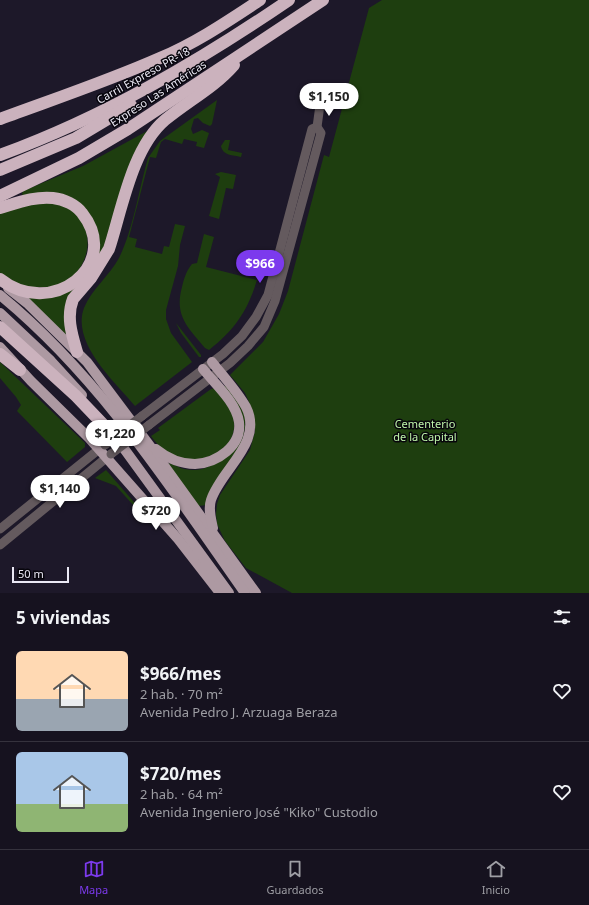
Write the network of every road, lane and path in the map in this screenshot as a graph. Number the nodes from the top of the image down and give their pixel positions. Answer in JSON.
{"nodes":[{"id":1,"x":260,"y":0,"type":"edge"},
{"id":2,"x":289,"y":0,"type":"edge"},
{"id":3,"x":323,"y":0,"type":"edge"},
{"id":4,"x":242,"y":54,"type":"junction"},
{"id":5,"x":170,"y":76,"type":"junction"},
{"id":6,"x":320,"y":105,"type":"dead end"},
{"id":7,"x":0,"y":119,"type":"edge"},
{"id":8,"x":318,"y":127,"type":"junction"},
{"id":9,"x":0,"y":155,"type":"edge"},
{"id":10,"x":0,"y":170,"type":"edge"},
{"id":11,"x":0,"y":196,"type":"edge"},
{"id":12,"x":0,"y":208,"type":"edge"},
{"id":13,"x":0,"y":280,"type":"edge"},
{"id":14,"x":0,"y":295,"type":"edge"},
{"id":15,"x":0,"y":313,"type":"edge"},
{"id":16,"x":0,"y":327,"type":"edge"},
{"id":17,"x":0,"y":347,"type":"edge"},
{"id":18,"x":77,"y":352,"type":"junction"},
{"id":19,"x":0,"y":354,"type":"edge"},
{"id":20,"x":212,"y":362,"type":"junction"},
{"id":21,"x":203,"y":369,"type":"junction"},
{"id":22,"x":20,"y":370,"type":"junction"},
{"id":23,"x":219,"y":371,"type":"junction"},
{"id":24,"x":210,"y":378,"type":"junction"},
{"id":25,"x":144,"y":437,"type":"junction"},
{"id":26,"x":119,"y":441,"type":"junction"},
{"id":27,"x":102,"y":447,"type":"junction"},
{"id":28,"x":109,"y":456,"type":"junction"},
{"id":29,"x":0,"y":529,"type":"edge"},
{"id":30,"x":214,"y":534,"type":"junction"},
{"id":31,"x":0,"y":545,"type":"edge"},
{"id":32,"x":220,"y":593,"type":"edge"},
{"id":33,"x":229,"y":593,"type":"edge"},
{"id":34,"x":245,"y":593,"type":"edge"},
{"id":35,"x":256,"y":593,"type":"edge"}],
"edges":[{"from":1,"to":7,"type":"highway"},
{"from":2,"to":5,"type":"highway","name":"Carril Expreso PR-18"},
{"from":3,"to":4,"type":"highway","name":"Expreso Las Américas"},
{"from":4,"to":11,"type":"highway","name":"Expreso Las Américas"},
{"from":4,"to":18,"type":"highway"},
{"from":5,"to":9,"type":"highway","name":"Carril Expreso PR-18"},
{"from":5,"to":10,"type":"highway"},
{"from":6,"to":8,"type":"street"},
{"from":8,"to":20,"type":"street"},
{"from":8,"to":23,"type":"street"},
{"from":12,"to":13,"type":"highway"},
{"from":13,"to":18,"type":"main road"},
{"from":14,"to":34,"type":"main road"},
{"from":15,"to":26,"type":"main road"},
{"from":16,"to":26,"type":"highway"},
{"from":17,"to":22,"type":"main road"},
{"from":18,"to":25,"type":"main road"},
{"from":19,"to":22,"type":"highway"},
{"from":20,"to":21,"type":"street"},
{"from":20,"to":23,"type":"main road"},
{"from":21,"to":24,"type":"main road"},
{"from":21,"to":27,"type":"street","bridge":true},
{"from":22,"to":27,"type":"main road"},
{"from":23,"to":24,"type":"street"},
{"from":23,"to":30,"type":"main road"},
{"from":24,"to":25,"type":"main road"},
{"from":24,"to":28,"type":"street","bridge":true},
{"from":25,"to":30,"type":"main road"},
{"from":26,"to":33,"type":"main road"},
{"from":27,"to":28,"type":"main road"},
{"from":27,"to":29,"type":"street"},
{"from":28,"to":31,"type":"street"},
{"from":28,"to":32,"type":"main road"},
{"from":30,"to":35,"type":"main road"}]}
